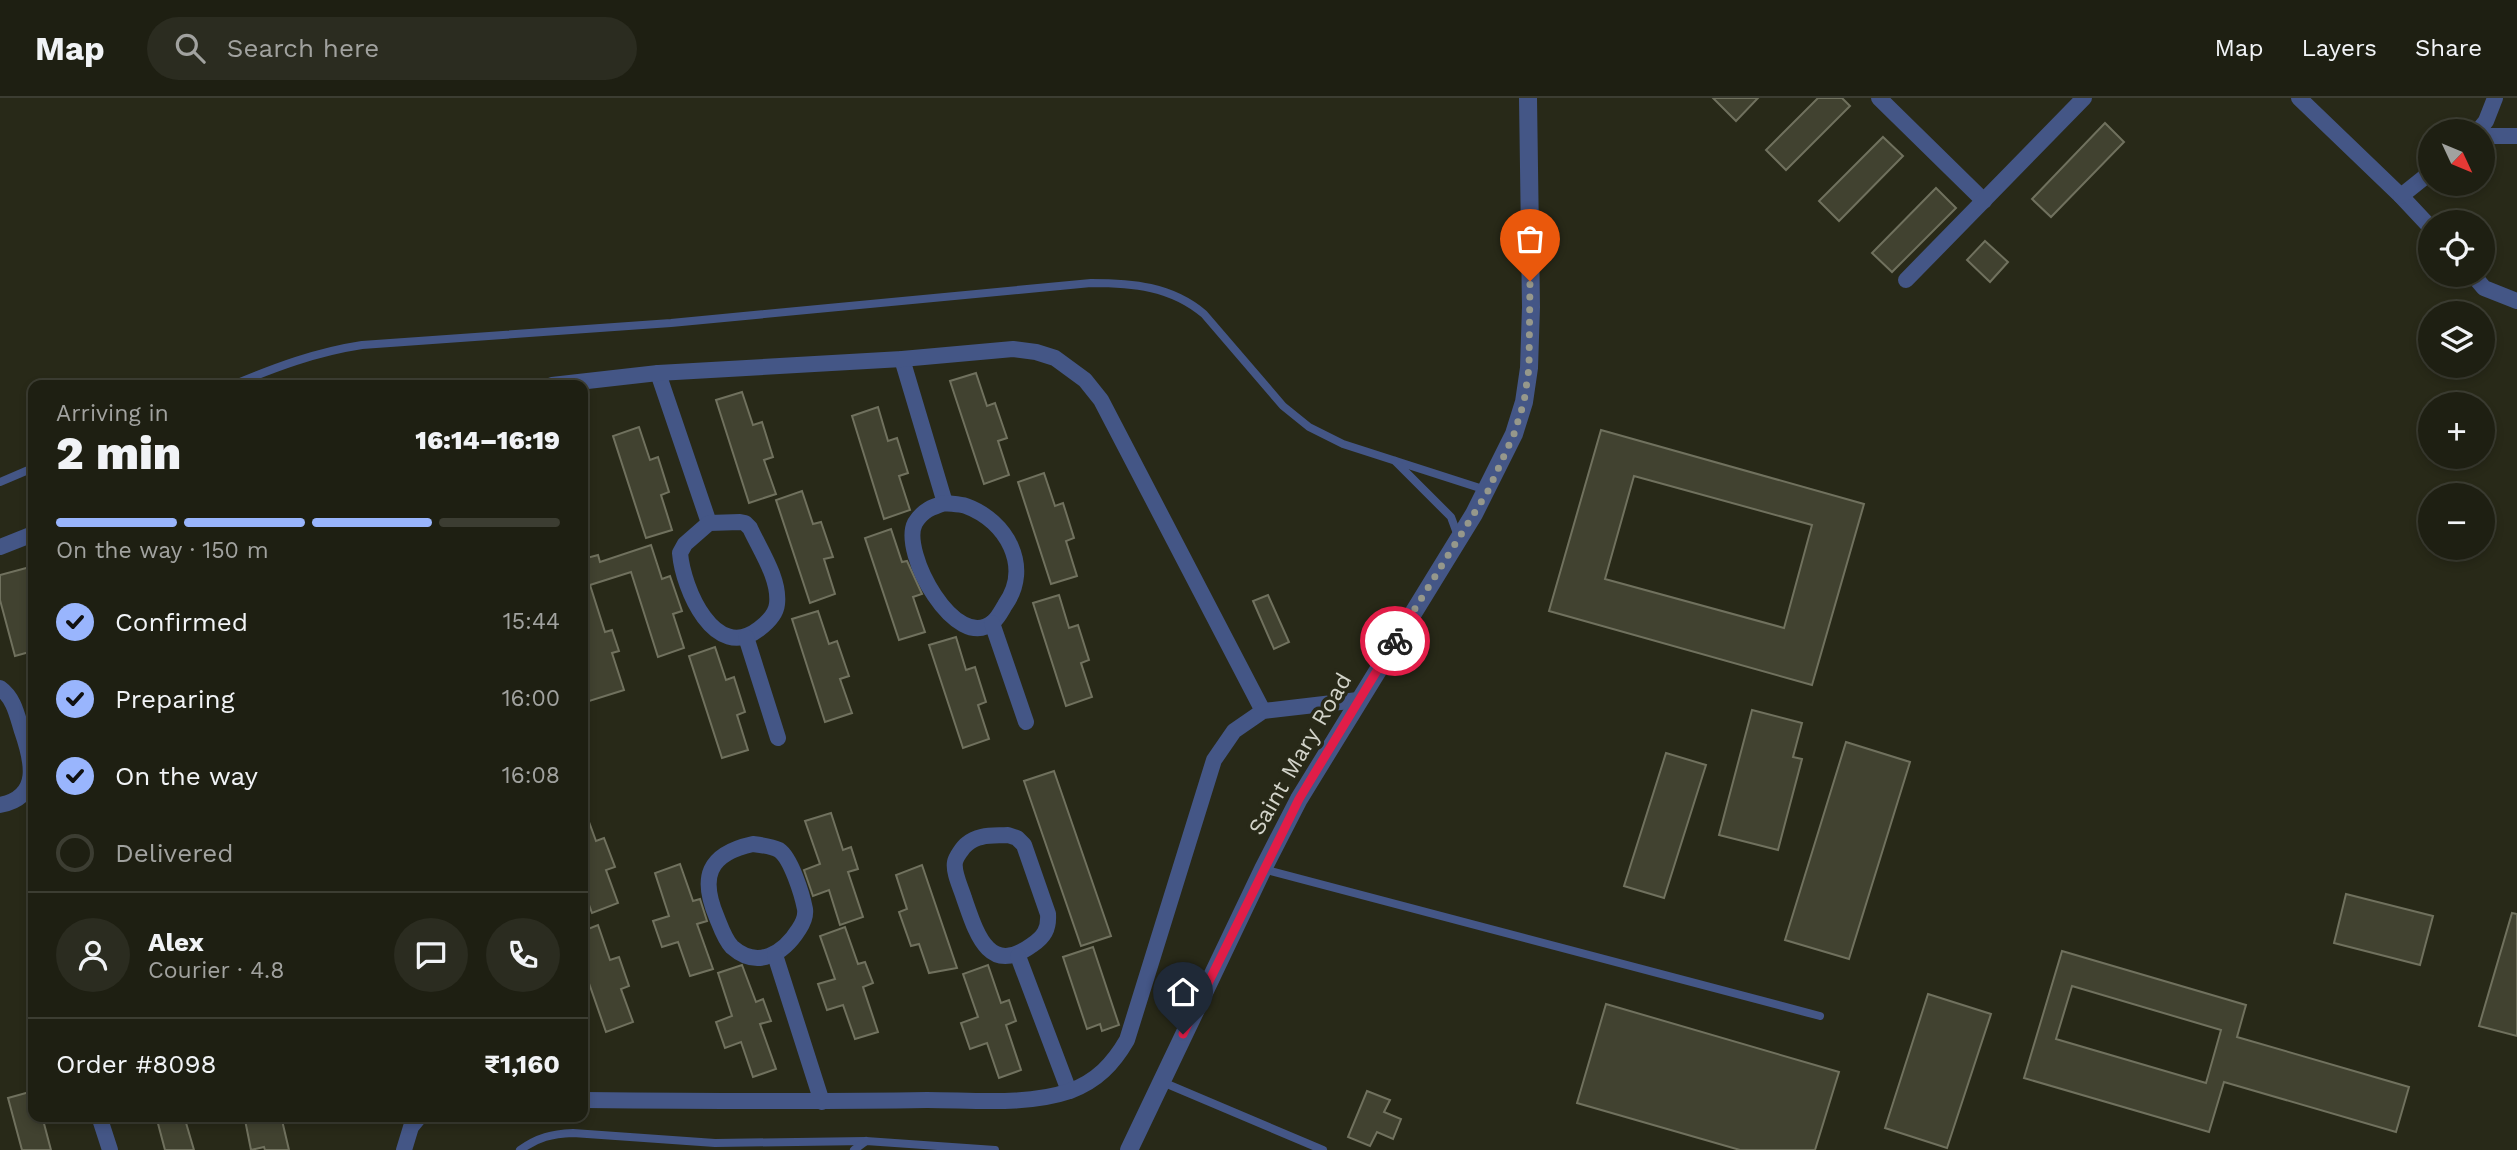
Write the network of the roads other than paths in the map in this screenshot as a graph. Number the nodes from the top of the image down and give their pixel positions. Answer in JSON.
{"nodes":[{"id":1,"x":1528,"y":98,"type":"edge"},
{"id":2,"x":1879,"y":98,"type":"edge"},
{"id":3,"x":2084,"y":98,"type":"edge"},
{"id":4,"x":2299,"y":98,"type":"edge"},
{"id":5,"x":2495,"y":98,"type":"edge"},
{"id":6,"x":2487,"y":119,"type":"edge"},
{"id":7,"x":2496,"y":136,"type":"edge"},
{"id":8,"x":2517,"y":136,"type":"edge"},
{"id":9,"x":2418,"y":182,"type":"edge"},
{"id":10,"x":2401,"y":195,"type":"junction"},
{"id":11,"x":1984,"y":201,"type":"junction"},
{"id":12,"x":2418,"y":214,"type":"edge"},
{"id":13,"x":1906,"y":280,"type":"dead end"},
{"id":14,"x":2483,"y":287,"type":"edge"},
{"id":15,"x":2517,"y":301,"type":"edge"},
{"id":16,"x":902,"y":359,"type":"junction"},
{"id":17,"x":657,"y":373,"type":"junction"},
{"id":18,"x":245,"y":380,"type":"edge"},
{"id":19,"x":588,"y":381,"type":"edge"},
{"id":20,"x":1394,"y":460,"type":"junction"},
{"id":21,"x":28,"y":470,"type":"edge"},
{"id":22,"x":0,"y":482,"type":"edge"},
{"id":23,"x":1488,"y":491,"type":"junction"},
{"id":24,"x":945,"y":503,"type":"junction"},
{"id":25,"x":709,"y":523,"type":"junction"},
{"id":26,"x":28,"y":536,"type":"edge"},
{"id":27,"x":1460,"y":538,"type":"junction"},
{"id":28,"x":0,"y":548,"type":"edge"},
{"id":29,"x":992,"y":623,"type":"junction"},
{"id":30,"x":746,"y":637,"type":"junction"},
{"id":31,"x":0,"y":688,"type":"edge"},
{"id":32,"x":1359,"y":700,"type":"junction"},
{"id":33,"x":1263,"y":711,"type":"junction"},
{"id":34,"x":1026,"y":722,"type":"dead end"},
{"id":35,"x":778,"y":738,"type":"dead end"},
{"id":36,"x":28,"y":749,"type":"edge"},
{"id":37,"x":28,"y":786,"type":"edge"},
{"id":38,"x":0,"y":805,"type":"edge"},
{"id":39,"x":1263,"y":869,"type":"junction"},
{"id":40,"x":775,"y":955,"type":"junction"},
{"id":41,"x":1018,"y":956,"type":"junction"},
{"id":42,"x":1820,"y":1016,"type":"dead end"},
{"id":43,"x":1160,"y":1081,"type":"junction"},
{"id":44,"x":1069,"y":1091,"type":"junction"},
{"id":45,"x":588,"y":1100,"type":"edge"},
{"id":46,"x":822,"y":1102,"type":"junction"},
{"id":47,"x":101,"y":1122,"type":"edge"},
{"id":48,"x":415,"y":1122,"type":"edge"},
{"id":49,"x":866,"y":1141,"type":"junction"},
{"id":50,"x":715,"y":1143,"type":"junction"},
{"id":51,"x":110,"y":1150,"type":"edge"},
{"id":52,"x":404,"y":1150,"type":"edge"},
{"id":53,"x":520,"y":1150,"type":"edge"},
{"id":54,"x":707,"y":1150,"type":"edge"},
{"id":55,"x":854,"y":1150,"type":"edge"},
{"id":56,"x":995,"y":1150,"type":"edge"},
{"id":57,"x":1129,"y":1150,"type":"edge"},
{"id":58,"x":1323,"y":1150,"type":"edge"}],
"edges":[{"from":1,"to":23,"type":"street","name":"Saint Mary Road"},
{"from":2,"to":11,"type":"street"},
{"from":3,"to":11,"type":"street"},
{"from":4,"to":10,"type":"street"},
{"from":5,"to":6,"type":"street"},
{"from":7,"to":8,"type":"street"},
{"from":9,"to":10,"type":"street"},
{"from":10,"to":12,"type":"street"},
{"from":11,"to":13,"type":"street"},
{"from":14,"to":15,"type":"street"},
{"from":16,"to":17,"type":"street"},
{"from":16,"to":24,"type":"street"},
{"from":16,"to":33,"type":"street"},
{"from":17,"to":19,"type":"street"},
{"from":17,"to":25,"type":"street"},
{"from":18,"to":20,"type":"lane"},
{"from":20,"to":23,"type":"lane"},
{"from":20,"to":27,"type":"lane"},
{"from":21,"to":22,"type":"lane"},
{"from":23,"to":27,"type":"street","name":"Saint Mary Road"},
{"from":24,"to":29,"type":"street"},
{"from":24,"to":29,"type":"street"},
{"from":25,"to":30,"type":"street"},
{"from":25,"to":30,"type":"street"},
{"from":26,"to":28,"type":"street"},
{"from":27,"to":32,"type":"street","name":"Saint Mary Road"},
{"from":29,"to":34,"type":"street"},
{"from":30,"to":35,"type":"street"},
{"from":31,"to":36,"type":"street"},
{"from":32,"to":33,"type":"street"},
{"from":32,"to":39,"type":"street","name":"Saint Mary Road"},
{"from":33,"to":44,"type":"street"},
{"from":37,"to":38,"type":"street"},
{"from":39,"to":42,"type":"lane"},
{"from":39,"to":43,"type":"street","name":"Saint Mary Road"},
{"from":40,"to":40,"type":"street"},
{"from":40,"to":46,"type":"street"},
{"from":41,"to":41,"type":"street"},
{"from":41,"to":44,"type":"street"},
{"from":43,"to":57,"type":"street","name":"Saint Mary Road"},
{"from":43,"to":58,"type":"lane"},
{"from":44,"to":46,"type":"street"},
{"from":45,"to":46,"type":"street"},
{"from":47,"to":51,"type":"street"},
{"from":48,"to":52,"type":"street"},
{"from":49,"to":50,"type":"lane"},
{"from":49,"to":55,"type":"lane"},
{"from":49,"to":56,"type":"lane"},
{"from":50,"to":53,"type":"lane"},
{"from":50,"to":54,"type":"lane"}]}
